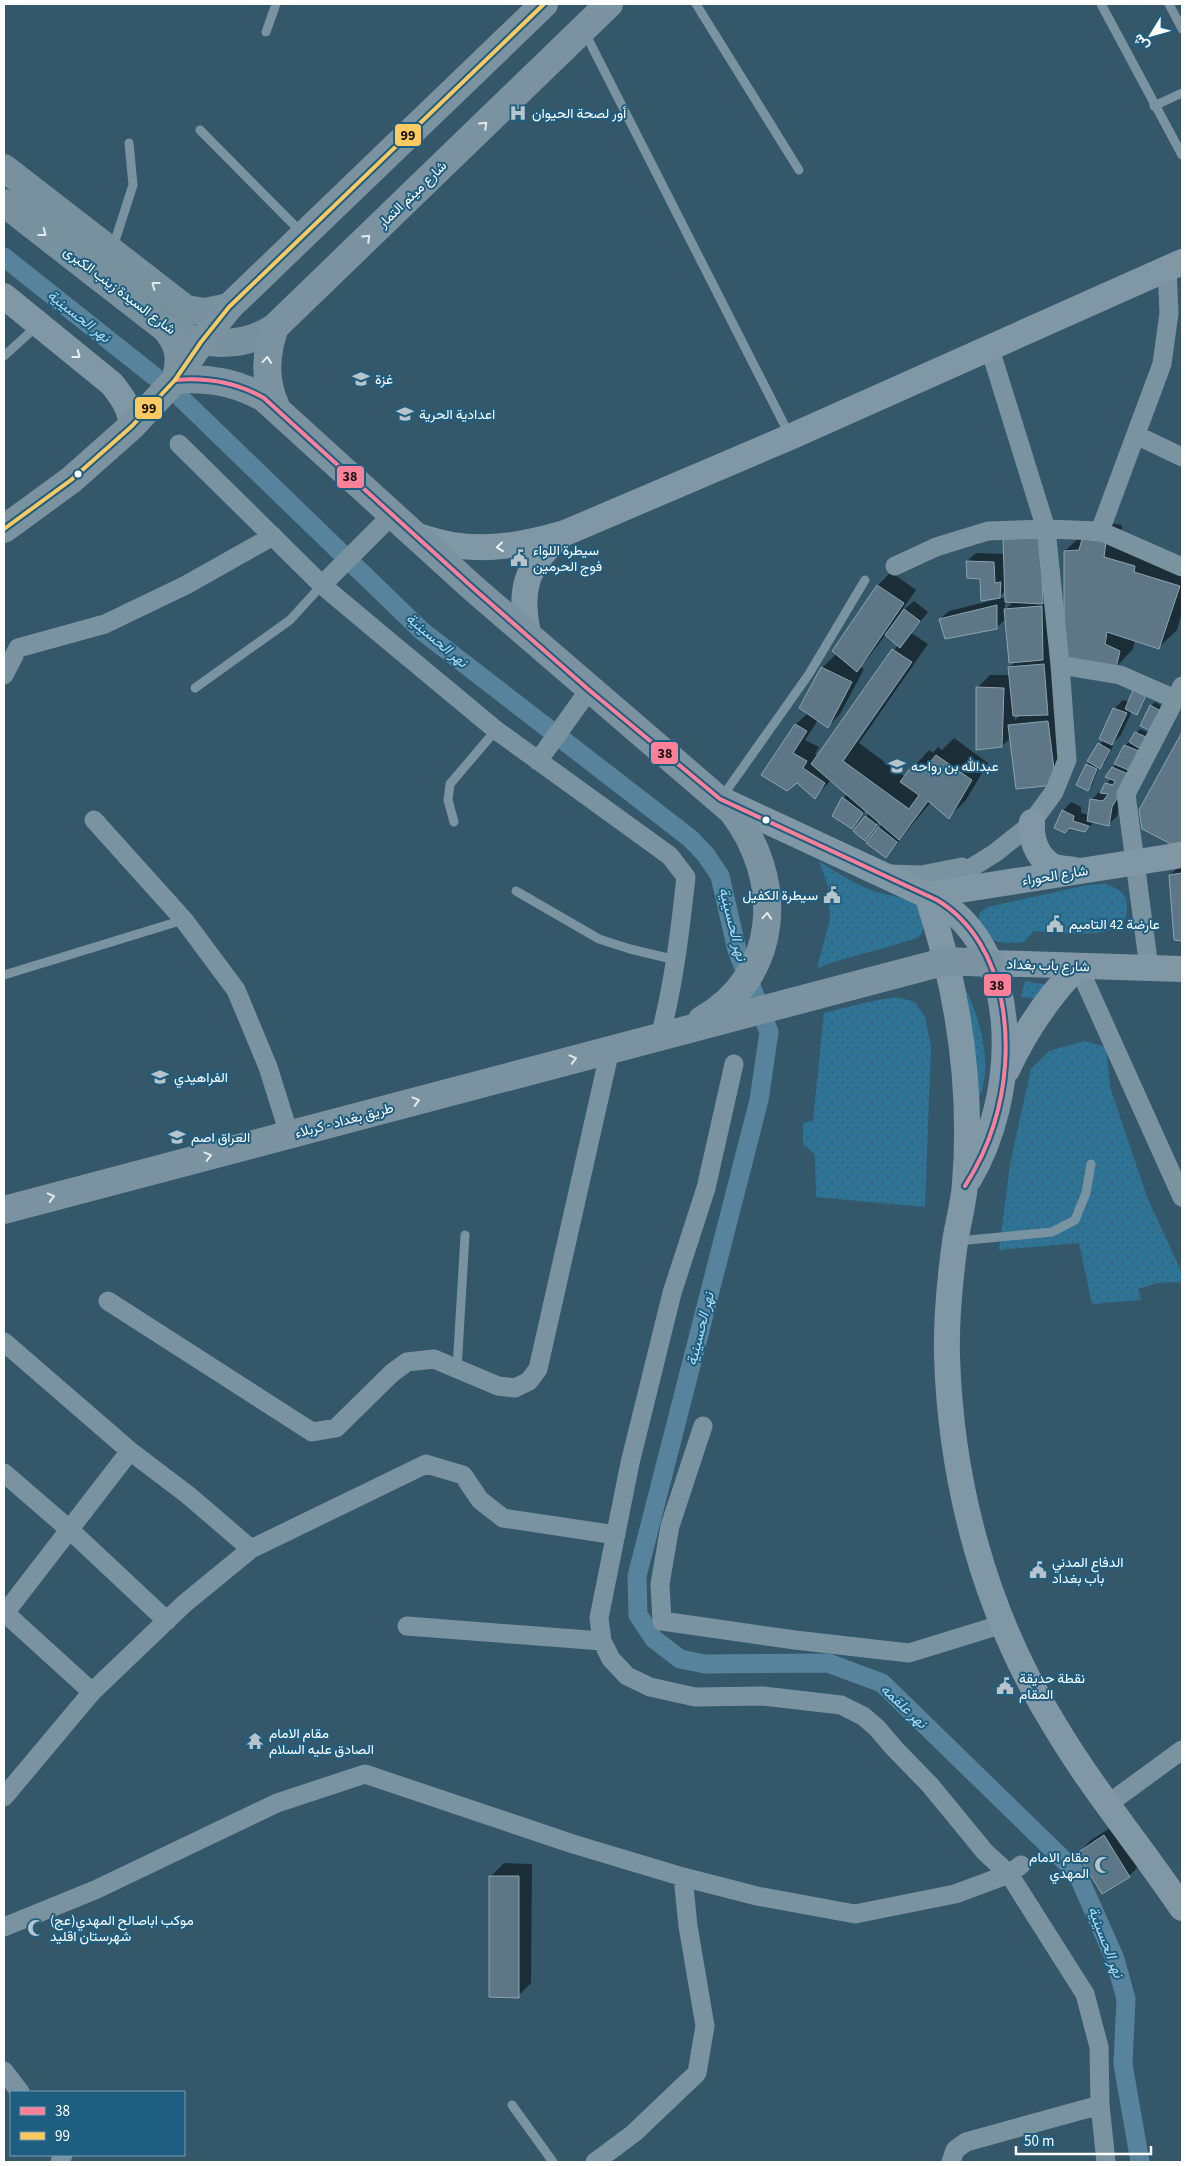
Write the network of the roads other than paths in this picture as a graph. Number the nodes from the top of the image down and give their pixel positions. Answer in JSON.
{"nodes":[{"id":1,"x":276,"y":4,"type":"edge"},
{"id":2,"x":544,"y":4,"type":"edge"},
{"id":3,"x":609,"y":4,"type":"edge"},
{"id":4,"x":696,"y":4,"type":"edge"},
{"id":5,"x":1101,"y":4,"type":"edge"},
{"id":6,"x":1169,"y":4,"type":"edge"},
{"id":7,"x":583,"y":28,"type":"junction"},
{"id":8,"x":1182,"y":29,"type":"edge"},
{"id":9,"x":266,"y":32,"type":"dead end"},
{"id":10,"x":1182,"y":93,"type":"edge"},
{"id":11,"x":1154,"y":106,"type":"junction"},
{"id":12,"x":200,"y":130,"type":"dead end"},
{"id":13,"x":128,"y":143,"type":"dead end"},
{"id":14,"x":1182,"y":155,"type":"edge"},
{"id":15,"x":4,"y":168,"type":"edge"},
{"id":16,"x":800,"y":170,"type":"dead end"},
{"id":17,"x":4,"y":203,"type":"edge"},
{"id":18,"x":304,"y":235,"type":"junction"},
{"id":19,"x":112,"y":252,"type":"junction"},
{"id":20,"x":1175,"y":265,"type":"edge"},
{"id":21,"x":4,"y":296,"type":"edge"},
{"id":22,"x":182,"y":306,"type":"junction"},
{"id":23,"x":229,"y":307,"type":"junction"},
{"id":24,"x":39,"y":324,"type":"junction"},
{"id":25,"x":275,"y":327,"type":"junction"},
{"id":26,"x":166,"y":329,"type":"junction"},
{"id":27,"x":201,"y":342,"type":"junction"},
{"id":28,"x":990,"y":349,"type":"junction"},
{"id":29,"x":4,"y":356,"type":"edge"},
{"id":30,"x":175,"y":380,"type":"junction"},
{"id":31,"x":276,"y":407,"type":"junction"},
{"id":32,"x":132,"y":426,"type":"junction"},
{"id":33,"x":1136,"y":434,"type":"junction"},
{"id":34,"x":790,"y":437,"type":"junction"},
{"id":35,"x":179,"y":444,"type":"dead end"},
{"id":36,"x":1182,"y":457,"type":"edge"},
{"id":37,"x":383,"y":525,"type":"junction"},
{"id":38,"x":4,"y":529,"type":"edge"},
{"id":39,"x":1046,"y":529,"type":"junction"},
{"id":40,"x":1100,"y":531,"type":"junction"},
{"id":41,"x":565,"y":533,"type":"junction"},
{"id":42,"x":273,"y":536,"type":"junction"},
{"id":43,"x":414,"y":536,"type":"junction"},
{"id":44,"x":894,"y":566,"type":"dead end"},
{"id":45,"x":1182,"y":567,"type":"edge"},
{"id":46,"x":865,"y":580,"type":"dead end"},
{"id":47,"x":322,"y":585,"type":"junction"},
{"id":48,"x":529,"y":637,"type":"junction"},
{"id":49,"x":1060,"y":665,"type":"junction"},
{"id":50,"x":4,"y":675,"type":"edge"},
{"id":51,"x":195,"y":688,"type":"dead end"},
{"id":52,"x":589,"y":690,"type":"junction"},
{"id":53,"x":1179,"y":693,"type":"edge"},
{"id":54,"x":496,"y":730,"type":"junction"},
{"id":55,"x":538,"y":761,"type":"junction"},
{"id":56,"x":720,"y":799,"type":"junction"},
{"id":57,"x":94,"y":820,"type":"dead end"},
{"id":58,"x":454,"y":822,"type":"dead end"},
{"id":59,"x":1032,"y":822,"type":"junction"},
{"id":60,"x":995,"y":852,"type":"junction"},
{"id":61,"x":1182,"y":855,"type":"edge"},
{"id":62,"x":1136,"y":862,"type":"junction"},
{"id":63,"x":874,"y":871,"type":"junction"},
{"id":64,"x":1081,"y":871,"type":"junction"},
{"id":65,"x":516,"y":891,"type":"dead end"},
{"id":66,"x":927,"y":895,"type":"junction"},
{"id":67,"x":184,"y":920,"type":"junction"},
{"id":68,"x":677,"y":960,"type":"junction"},
{"id":69,"x":947,"y":961,"type":"junction"},
{"id":70,"x":990,"y":963,"type":"junction"},
{"id":71,"x":1078,"y":966,"type":"junction"},
{"id":72,"x":1149,"y":968,"type":"junction"},
{"id":73,"x":1182,"y":970,"type":"edge"},
{"id":74,"x":4,"y":975,"type":"edge"},
{"id":75,"x":689,"y":1027,"type":"junction"},
{"id":76,"x":610,"y":1050,"type":"junction"},
{"id":77,"x":734,"y":1064,"type":"dead end"},
{"id":78,"x":1004,"y":1078,"type":"junction"},
{"id":79,"x":288,"y":1134,"type":"junction"},
{"id":80,"x":1091,"y":1164,"type":"dead end"},
{"id":81,"x":1177,"y":1175,"type":"edge"},
{"id":82,"x":965,"y":1186,"type":"junction"},
{"id":83,"x":1182,"y":1197,"type":"edge"},
{"id":84,"x":4,"y":1210,"type":"edge"},
{"id":85,"x":465,"y":1235,"type":"dead end"},
{"id":86,"x":955,"y":1241,"type":"junction"},
{"id":87,"x":108,"y":1301,"type":"dead end"},
{"id":88,"x":4,"y":1342,"type":"edge"},
{"id":89,"x":457,"y":1369,"type":"junction"},
{"id":90,"x":703,"y":1426,"type":"dead end"},
{"id":91,"x":130,"y":1451,"type":"junction"},
{"id":92,"x":4,"y":1473,"type":"edge"},
{"id":93,"x":70,"y":1530,"type":"junction"},
{"id":94,"x":616,"y":1535,"type":"junction"},
{"id":95,"x":250,"y":1549,"type":"junction"},
{"id":96,"x":4,"y":1613,"type":"edge"},
{"id":97,"x":167,"y":1621,"type":"junction"},
{"id":98,"x":1003,"y":1624,"type":"junction"},
{"id":99,"x":407,"y":1626,"type":"dead end"},
{"id":100,"x":602,"y":1641,"type":"junction"},
{"id":101,"x":92,"y":1692,"type":"junction"},
{"id":102,"x":1182,"y":1750,"type":"edge"},
{"id":103,"x":4,"y":1797,"type":"edge"},
{"id":104,"x":1108,"y":1804,"type":"junction"},
{"id":105,"x":1015,"y":1870,"type":"junction"},
{"id":106,"x":683,"y":1877,"type":"junction"},
{"id":107,"x":1182,"y":1908,"type":"edge"},
{"id":108,"x":4,"y":1927,"type":"edge"},
{"id":109,"x":4,"y":2072,"type":"edge"},
{"id":110,"x":19,"y":2091,"type":"edge"},
{"id":111,"x":512,"y":2105,"type":"dead end"},
{"id":112,"x":1100,"y":2105,"type":"junction"},
{"id":113,"x":553,"y":2162,"type":"edge"},
{"id":114,"x":595,"y":2162,"type":"edge"},
{"id":115,"x":951,"y":2162,"type":"edge"},
{"id":116,"x":1106,"y":2162,"type":"edge"}],
"edges":[{"from":1,"to":9,"type":"lane"},
{"from":2,"to":18,"type":"highway"},
{"from":3,"to":7,"type":"highway","name":"شارع ميثم التمار"},
{"from":4,"to":16,"type":"lane"},
{"from":5,"to":11,"type":"lane"},
{"from":6,"to":8,"type":"lane"},
{"from":25,"to":7,"type":"highway","name":"شارع ميثم التمار","one_way":true},
{"from":7,"to":34,"type":"lane"},
{"from":10,"to":11,"type":"lane"},
{"from":11,"to":14,"type":"lane"},
{"from":12,"to":18,"type":"lane"},
{"from":13,"to":19,"type":"lane"},
{"from":15,"to":19,"type":"main road","name":"شارع السيدة زينب الكبرى"},
{"from":17,"to":26,"type":"main road","name":"شارع السيدة زينب الكبرى","one_way":true},
{"from":18,"to":23,"type":"highway"},
{"from":22,"to":19,"type":"main road","name":"شارع السيدة زينب الكبرى","one_way":true},
{"from":20,"to":28,"type":"main road"},
{"from":20,"to":33,"type":"street"},
{"from":21,"to":24,"type":"main road"},
{"from":22,"to":23,"type":"main road","name":"شارع السيدة زينب الكبرى"},
{"from":22,"to":26,"type":"main road"},
{"from":23,"to":27,"type":"highway"},
{"from":24,"to":29,"type":"lane"},
{"from":24,"to":32,"type":"main road","one_way":true},
{"from":25,"to":27,"type":"main road","name":"شارع السيدة زينب الكبرى"},
{"from":31,"to":25,"type":"highway","one_way":true},
{"from":26,"to":27,"type":"main road","name":"شارع السيدة زينب الكبرى"},
{"from":26,"to":30,"type":"highway"},
{"from":27,"to":30,"type":"highway"},
{"from":28,"to":34,"type":"main road"},
{"from":28,"to":39,"type":"street"},
{"from":30,"to":31,"type":"highway","name":"شارع باب بغداد"},
{"from":30,"to":32,"type":"highway"},
{"from":31,"to":37,"type":"highway","name":"شارع باب بغداد"},
{"from":32,"to":38,"type":"highway"},
{"from":33,"to":36,"type":"street"},
{"from":33,"to":40,"type":"street"},
{"from":34,"to":41,"type":"main road"},
{"from":35,"to":42,"type":"street"},
{"from":37,"to":43,"type":"highway","name":"شارع باب بغداد"},
{"from":37,"to":47,"type":"street"},
{"from":39,"to":40,"type":"street"},
{"from":39,"to":44,"type":"street"},
{"from":39,"to":49,"type":"street"},
{"from":40,"to":45,"type":"street"},
{"from":41,"to":43,"type":"main road","one_way":true},
{"from":41,"to":48,"type":"main road"},
{"from":42,"to":47,"type":"street"},
{"from":42,"to":50,"type":"street"},
{"from":43,"to":48,"type":"highway","name":"شارع باب بغداد"},
{"from":46,"to":56,"type":"lane"},
{"from":47,"to":51,"type":"lane"},
{"from":47,"to":54,"type":"street"},
{"from":48,"to":52,"type":"highway","name":"شارع باب بغداد"},
{"from":49,"to":53,"type":"street"},
{"from":49,"to":59,"type":"street"},
{"from":52,"to":55,"type":"street"},
{"from":52,"to":56,"type":"highway","name":"شارع باب بغداد"},
{"from":53,"to":62,"type":"street"},
{"from":54,"to":55,"type":"street"},
{"from":54,"to":58,"type":"lane"},
{"from":55,"to":68,"type":"street"},
{"from":56,"to":63,"type":"main road","name":"شارع باب بغداد"},
{"from":75,"to":56,"type":"highway","one_way":true},
{"from":57,"to":67,"type":"street"},
{"from":59,"to":60,"type":"street"},
{"from":59,"to":64,"type":"main road"},
{"from":60,"to":63,"type":"street"},
{"from":60,"to":66,"type":"street"},
{"from":61,"to":62,"type":"main road","name":"شارع الحوراء"},
{"from":62,"to":64,"type":"main road","name":"شارع الحوراء"},
{"from":62,"to":72,"type":"street"},
{"from":63,"to":66,"type":"main road","name":"شارع باب بغداد"},
{"from":64,"to":66,"type":"main road","name":"شارع الحوراء"},
{"from":65,"to":68,"type":"lane"},
{"from":66,"to":69,"type":"main road"},
{"from":66,"to":70,"type":"main road","name":"شارع باب بغداد"},
{"from":67,"to":74,"type":"lane"},
{"from":67,"to":79,"type":"street"},
{"from":68,"to":75,"type":"street"},
{"from":69,"to":70,"type":"highway","name":"طريق بغداد - كربلاء"},
{"from":69,"to":75,"type":"highway","name":"طريق بغداد - كربلاء"},
{"from":69,"to":82,"type":"main road"},
{"from":70,"to":71,"type":"main road","name":"شارع باب بغداد"},
{"from":70,"to":78,"type":"main road"},
{"from":71,"to":72,"type":"main road","name":"شارع باب بغداد"},
{"from":71,"to":78,"type":"main road"},
{"from":71,"to":81,"type":"street"},
{"from":72,"to":73,"type":"main road","name":"شارع باب بغداد"},
{"from":75,"to":76,"type":"highway","name":"طريق بغداد - كربلاء"},
{"from":79,"to":76,"type":"highway","name":"طريق بغداد - كربلاء","one_way":true},
{"from":76,"to":89,"type":"street"},
{"from":77,"to":94,"type":"street"},
{"from":78,"to":82,"type":"main road"},
{"from":84,"to":79,"type":"highway","name":"طريق بغداد - كربلاء","one_way":true},
{"from":80,"to":86,"type":"lane"},
{"from":81,"to":83,"type":"street"},
{"from":82,"to":86,"type":"main road"},
{"from":85,"to":89,"type":"lane"},
{"from":86,"to":98,"type":"main road"},
{"from":87,"to":89,"type":"street"},
{"from":88,"to":91,"type":"street"},
{"from":90,"to":98,"type":"street"},
{"from":91,"to":93,"type":"street"},
{"from":91,"to":95,"type":"street"},
{"from":92,"to":93,"type":"street"},
{"from":93,"to":96,"type":"street"},
{"from":93,"to":97,"type":"street"},
{"from":94,"to":95,"type":"street"},
{"from":94,"to":100,"type":"street"},
{"from":95,"to":97,"type":"street"},
{"from":96,"to":101,"type":"street"},
{"from":97,"to":101,"type":"street"},
{"from":98,"to":104,"type":"main road"},
{"from":99,"to":100,"type":"street"},
{"from":100,"to":105,"type":"street"},
{"from":101,"to":103,"type":"street"},
{"from":102,"to":104,"type":"street"},
{"from":104,"to":107,"type":"main road"},
{"from":105,"to":106,"type":"street"},
{"from":105,"to":112,"type":"street"},
{"from":106,"to":108,"type":"street"},
{"from":106,"to":114,"type":"street"},
{"from":109,"to":110,"type":"street"},
{"from":111,"to":113,"type":"lane"},
{"from":112,"to":115,"type":"street"},
{"from":112,"to":116,"type":"street"}]}
